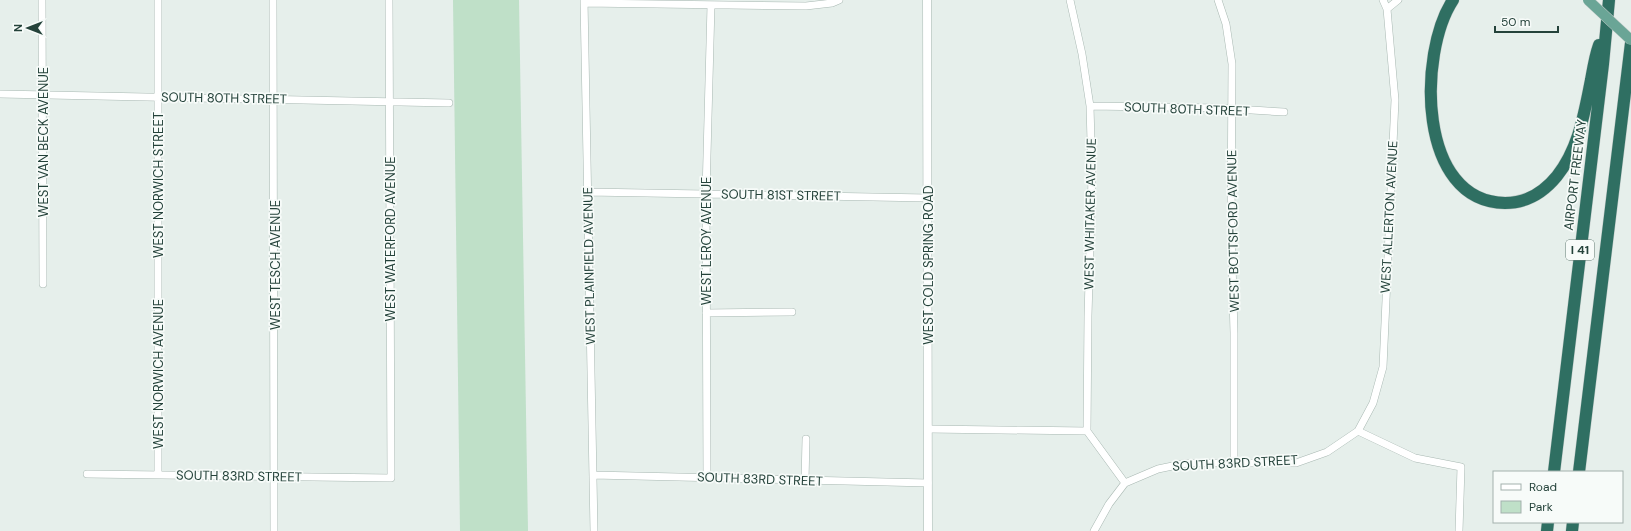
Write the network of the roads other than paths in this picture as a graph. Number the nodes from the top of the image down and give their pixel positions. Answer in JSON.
{"nodes":[{"id":1,"x":42,"y":0,"type":"edge"},
{"id":2,"x":158,"y":0,"type":"edge"},
{"id":3,"x":273,"y":0,"type":"edge"},
{"id":4,"x":389,"y":0,"type":"edge"},
{"id":5,"x":839,"y":0,"type":"edge"},
{"id":6,"x":927,"y":0,"type":"edge"},
{"id":7,"x":1070,"y":0,"type":"edge"},
{"id":8,"x":1218,"y":0,"type":"edge"},
{"id":9,"x":1383,"y":0,"type":"edge"},
{"id":10,"x":1398,"y":0,"type":"edge"},
{"id":11,"x":1454,"y":0,"type":"edge"},
{"id":12,"x":1588,"y":0,"type":"edge"},
{"id":13,"x":1609,"y":0,"type":"edge"},
{"id":14,"x":584,"y":1,"type":"edge"},
{"id":15,"x":711,"y":5,"type":"junction"},
{"id":16,"x":1387,"y":9,"type":"junction"},
{"id":17,"x":1607,"y":28,"type":"junction"},
{"id":18,"x":1631,"y":40,"type":"edge"},
{"id":19,"x":1631,"y":43,"type":"edge"},
{"id":20,"x":0,"y":94,"type":"edge"},
{"id":21,"x":43,"y":95,"type":"junction"},
{"id":22,"x":158,"y":97,"type":"junction"},
{"id":23,"x":274,"y":99,"type":"junction"},
{"id":24,"x":389,"y":101,"type":"junction"},
{"id":25,"x":449,"y":103,"type":"dead end"},
{"id":26,"x":1090,"y":106,"type":"junction"},
{"id":27,"x":1232,"y":110,"type":"junction"},
{"id":28,"x":1284,"y":112,"type":"dead end"},
{"id":29,"x":587,"y":192,"type":"junction"},
{"id":30,"x":706,"y":193,"type":"junction"},
{"id":31,"x":928,"y":198,"type":"junction"},
{"id":32,"x":158,"y":274,"type":"joint"},
{"id":33,"x":43,"y":284,"type":"dead end"},
{"id":34,"x":792,"y":312,"type":"dead end"},
{"id":35,"x":706,"y":313,"type":"junction"},
{"id":36,"x":928,"y":429,"type":"junction"},
{"id":37,"x":1087,"y":431,"type":"junction"},
{"id":38,"x":1358,"y":431,"type":"junction"},
{"id":39,"x":806,"y":439,"type":"dead end"},
{"id":40,"x":1234,"y":463,"type":"junction"},
{"id":41,"x":1554,"y":471,"type":"edge"},
{"id":42,"x":1579,"y":471,"type":"edge"},
{"id":43,"x":87,"y":474,"type":"dead end"},
{"id":44,"x":158,"y":474,"type":"junction"},
{"id":45,"x":593,"y":475,"type":"junction"},
{"id":46,"x":275,"y":476,"type":"junction"},
{"id":47,"x":391,"y":478,"type":"joint"},
{"id":48,"x":707,"y":478,"type":"junction"},
{"id":49,"x":805,"y":481,"type":"junction"},
{"id":50,"x":928,"y":483,"type":"junction"},
{"id":51,"x":1125,"y":483,"type":"junction"},
{"id":52,"x":274,"y":531,"type":"edge"},
{"id":53,"x":594,"y":531,"type":"edge"},
{"id":54,"x":928,"y":531,"type":"edge"},
{"id":55,"x":1094,"y":531,"type":"edge"},
{"id":56,"x":1459,"y":531,"type":"edge"}],
"edges":[{"from":1,"to":21,"type":"street","name":"WEST VAN BECK AVENUE"},
{"from":2,"to":22,"type":"street","name":"WEST NORWICH STREET"},
{"from":3,"to":23,"type":"street","name":"WEST TESCH AVENUE"},
{"from":4,"to":24,"type":"street","name":"WEST WATERFORD AVENUE"},
{"from":5,"to":15,"type":"street"},
{"from":6,"to":31,"type":"street","name":"WEST COLD SPRING ROAD"},
{"from":7,"to":26,"type":"street","name":"WEST WHITAKER AVENUE"},
{"from":8,"to":27,"type":"street","name":"WEST BOTTSFORD AVENUE"},
{"from":9,"to":16,"type":"street","name":"WEST ALLERTON AVENUE"},
{"from":10,"to":16,"type":"street"},
{"from":11,"to":17,"type":"highway"},
{"from":12,"to":18,"type":"main road","bridge":true},
{"from":13,"to":17,"type":"highway","name":"AIRPORT FREEWAY","number":"I 41"},
{"from":14,"to":15,"type":"street"},
{"from":14,"to":29,"type":"street","name":"WEST PLAINFIELD AVENUE"},
{"from":15,"to":30,"type":"street","name":"WEST LEROY AVENUE"},
{"from":16,"to":38,"type":"street","name":"WEST ALLERTON AVENUE"},
{"from":17,"to":41,"type":"highway","name":"AIRPORT FREEWAY","number":"I 41"},
{"from":19,"to":42,"type":"highway","number":"I 41"},
{"from":20,"to":21,"type":"street","name":"SOUTH 80TH STREET"},
{"from":21,"to":22,"type":"street","name":"SOUTH 80TH STREET"},
{"from":21,"to":33,"type":"street","name":"WEST VAN BECK AVENUE"},
{"from":22,"to":23,"type":"street","name":"SOUTH 80TH STREET"},
{"from":22,"to":32,"type":"street","name":"WEST NORWICH STREET"},
{"from":23,"to":24,"type":"street","name":"SOUTH 80TH STREET"},
{"from":23,"to":46,"type":"street","name":"WEST TESCH AVENUE"},
{"from":24,"to":25,"type":"street","name":"SOUTH 80TH STREET"},
{"from":24,"to":47,"type":"street","name":"WEST WATERFORD AVENUE"},
{"from":26,"to":27,"type":"street","name":"SOUTH 80TH STREET"},
{"from":26,"to":37,"type":"street","name":"WEST WHITAKER AVENUE"},
{"from":27,"to":28,"type":"street","name":"SOUTH 80TH STREET"},
{"from":27,"to":40,"type":"street","name":"WEST BOTTSFORD AVENUE"},
{"from":29,"to":30,"type":"street","name":"SOUTH 81ST STREET"},
{"from":29,"to":45,"type":"street","name":"WEST PLAINFIELD AVENUE"},
{"from":30,"to":31,"type":"street","name":"SOUTH 81ST STREET"},
{"from":30,"to":35,"type":"street","name":"WEST LEROY AVENUE"},
{"from":31,"to":36,"type":"street","name":"WEST COLD SPRING ROAD"},
{"from":32,"to":44,"type":"street","name":"WEST NORWICH AVENUE"},
{"from":34,"to":35,"type":"street"},
{"from":35,"to":48,"type":"street","name":"WEST LEROY AVENUE"},
{"from":36,"to":37,"type":"street"},
{"from":36,"to":50,"type":"street","name":"WEST COLD SPRING ROAD"},
{"from":37,"to":51,"type":"street"},
{"from":38,"to":40,"type":"street","name":"SOUTH 83RD STREET"},
{"from":38,"to":56,"type":"street"},
{"from":39,"to":49,"type":"street"},
{"from":40,"to":51,"type":"street","name":"SOUTH 83RD STREET"},
{"from":43,"to":44,"type":"street","name":"SOUTH 83RD STREET"},
{"from":44,"to":46,"type":"street","name":"SOUTH 83RD STREET"},
{"from":45,"to":48,"type":"street","name":"SOUTH 83RD STREET"},
{"from":45,"to":53,"type":"street","name":"WEST PLAINFIELD AVENUE"},
{"from":46,"to":47,"type":"street","name":"SOUTH 83RD STREET"},
{"from":46,"to":52,"type":"street","name":"WEST TESCH AVENUE"},
{"from":48,"to":49,"type":"street","name":"SOUTH 83RD STREET"},
{"from":49,"to":50,"type":"street","name":"SOUTH 83RD STREET"},
{"from":50,"to":54,"type":"street","name":"WEST COLD SPRING ROAD"},
{"from":51,"to":55,"type":"street"}]}
